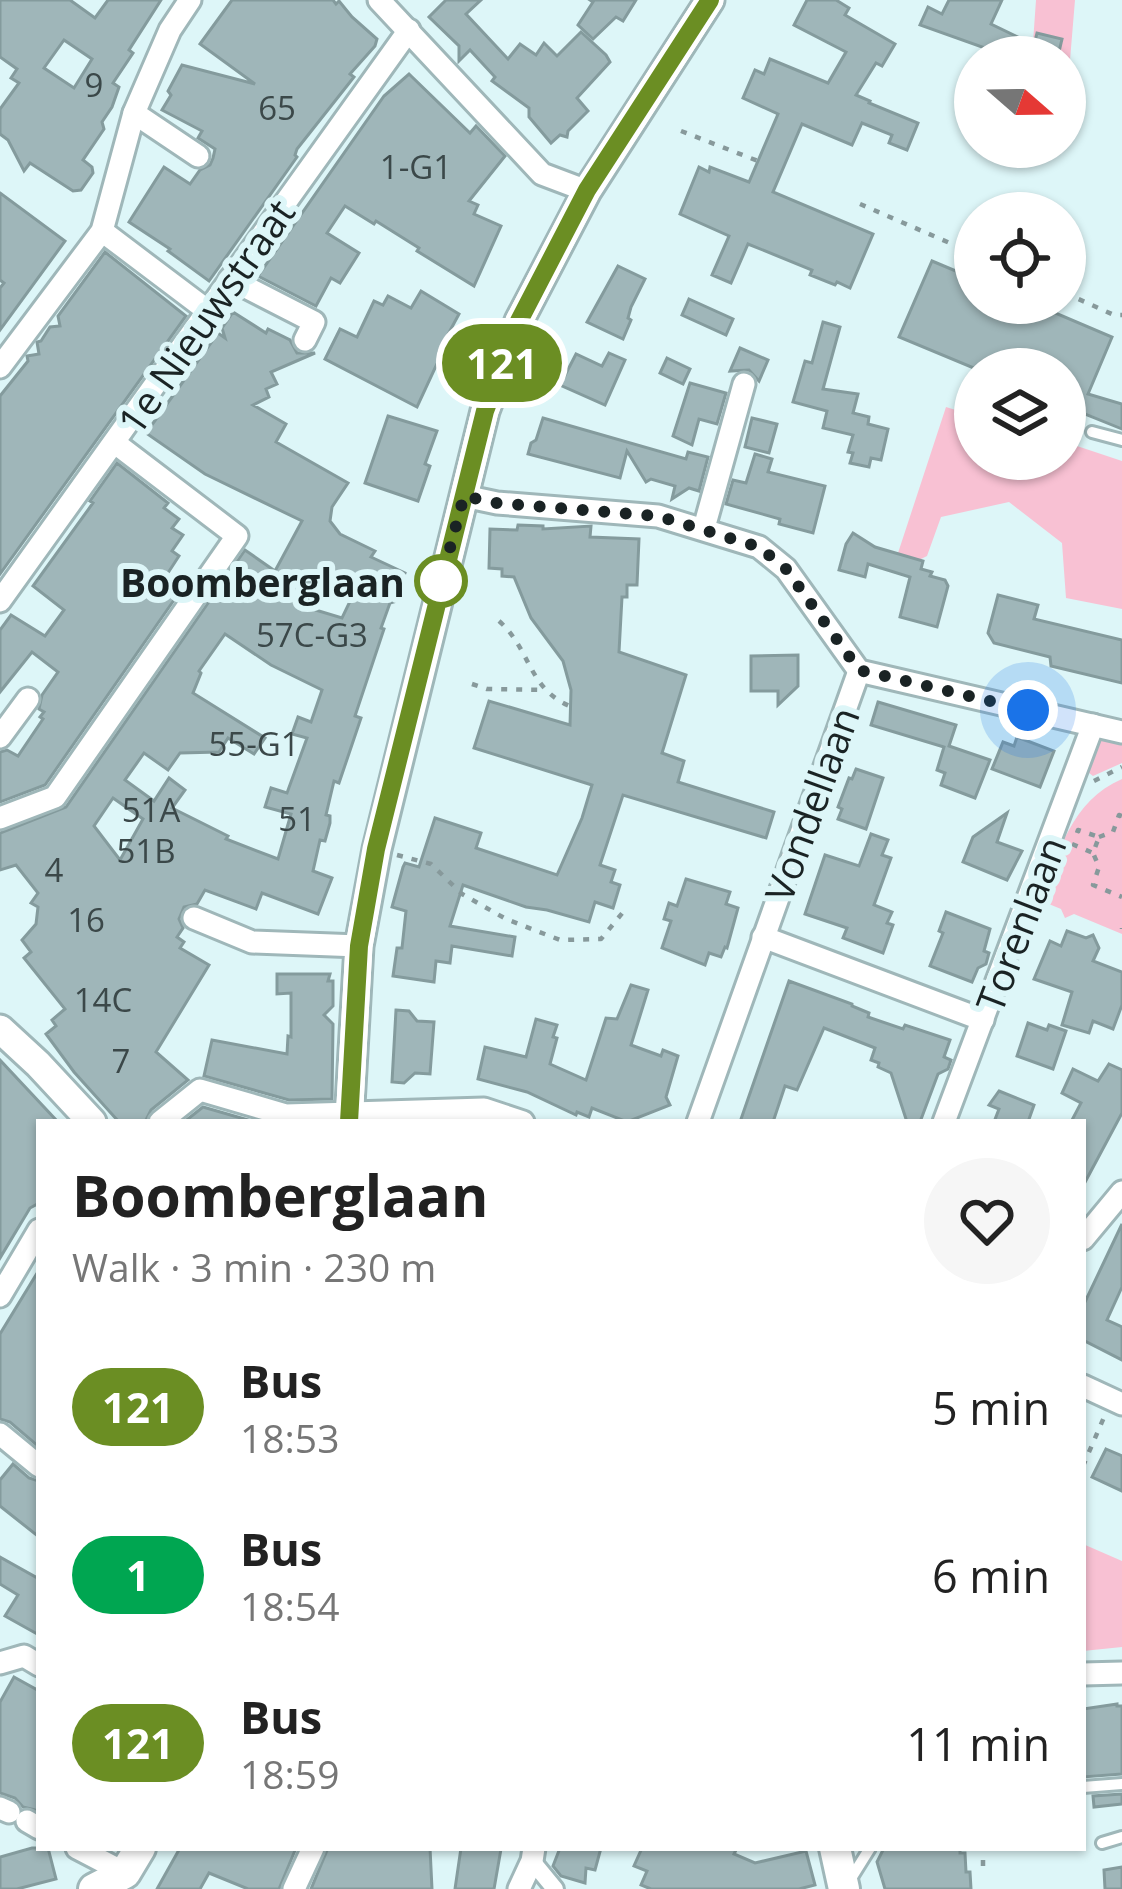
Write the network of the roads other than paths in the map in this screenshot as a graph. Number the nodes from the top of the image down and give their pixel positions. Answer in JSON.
{"nodes":[{"id":1,"x":190,"y":0,"type":"edge"},
{"id":2,"x":379,"y":0,"type":"edge"},
{"id":3,"x":710,"y":0,"type":"edge"},
{"id":4,"x":409,"y":30,"type":"junction"},
{"id":5,"x":134,"y":113,"type":"junction"},
{"id":6,"x":198,"y":157,"type":"dead end"},
{"id":7,"x":597,"y":193,"type":"junction"},
{"id":8,"x":102,"y":231,"type":"junction"},
{"id":9,"x":230,"y":279,"type":"junction"},
{"id":10,"x":208,"y":311,"type":"junction"},
{"id":11,"x":305,"y":340,"type":"dead end"},
{"id":12,"x":0,"y":368,"type":"edge"},
{"id":13,"x":744,"y":384,"type":"dead end"},
{"id":14,"x":1092,"y":432,"type":"dead end"},
{"id":15,"x":1122,"y":440,"type":"edge"},
{"id":16,"x":115,"y":443,"type":"junction"},
{"id":17,"x":464,"y":496,"type":"junction"},
{"id":18,"x":704,"y":528,"type":"junction"},
{"id":19,"x":0,"y":601,"type":"edge"},
{"id":20,"x":859,"y":670,"type":"junction"},
{"id":21,"x":28,"y":699,"type":"dead end"},
{"id":22,"x":1093,"y":725,"type":"junction"},
{"id":23,"x":1122,"y":732,"type":"edge"},
{"id":24,"x":0,"y":737,"type":"edge"},
{"id":25,"x":0,"y":818,"type":"edge"},
{"id":26,"x":194,"y":918,"type":"dead end"},
{"id":27,"x":763,"y":938,"type":"junction"},
{"id":28,"x":359,"y":946,"type":"junction"},
{"id":29,"x":983,"y":1020,"type":"junction"},
{"id":30,"x":0,"y":1029,"type":"edge"},
{"id":31,"x":349,"y":1117,"type":"edge"},
{"id":32,"x":89,"y":1119,"type":"edge"},
{"id":33,"x":163,"y":1119,"type":"edge"},
{"id":34,"x":514,"y":1119,"type":"edge"},
{"id":35,"x":699,"y":1119,"type":"edge"},
{"id":36,"x":945,"y":1119,"type":"edge"},
{"id":37,"x":1122,"y":1192,"type":"edge"},
{"id":38,"x":36,"y":1235,"type":"edge"},
{"id":39,"x":1086,"y":1236,"type":"edge"},
{"id":40,"x":0,"y":1296,"type":"edge"},
{"id":41,"x":1086,"y":1387,"type":"edge"},
{"id":42,"x":1118,"y":1402,"type":"edge"},
{"id":43,"x":0,"y":1434,"type":"edge"},
{"id":44,"x":36,"y":1464,"type":"edge"},
{"id":45,"x":0,"y":1663,"type":"edge"},
{"id":46,"x":36,"y":1663,"type":"edge"},
{"id":47,"x":1122,"y":1672,"type":"edge"},
{"id":48,"x":1086,"y":1675,"type":"edge"},
{"id":49,"x":1122,"y":1784,"type":"edge"},
{"id":50,"x":1086,"y":1786,"type":"edge"},
{"id":51,"x":1122,"y":1837,"type":"edge"},
{"id":52,"x":1102,"y":1843,"type":"dead end"},
{"id":53,"x":85,"y":1851,"type":"edge"},
{"id":54,"x":312,"y":1851,"type":"edge"},
{"id":55,"x":836,"y":1851,"type":"edge"},
{"id":56,"x":868,"y":1851,"type":"edge"},
{"id":57,"x":533,"y":1855,"type":"edge"},
{"id":58,"x":132,"y":1869,"type":"edge"},
{"id":59,"x":843,"y":1885,"type":"edge"},
{"id":60,"x":94,"y":1889,"type":"edge"},
{"id":61,"x":294,"y":1889,"type":"edge"},
{"id":62,"x":519,"y":1889,"type":"edge"},
{"id":63,"x":555,"y":1889,"type":"edge"}],
"edges":[{"from":1,"to":5,"type":"street"},
{"from":2,"to":4,"type":"street"},
{"from":3,"to":7,"type":"street"},
{"from":4,"to":7,"type":"street"},
{"from":4,"to":9,"type":"street","name":"1e Nieuwstraat"},
{"from":5,"to":6,"type":"street"},
{"from":5,"to":8,"type":"street"},
{"from":7,"to":17,"type":"street"},
{"from":8,"to":10,"type":"street"},
{"from":8,"to":12,"type":"street"},
{"from":9,"to":10,"type":"street","name":"1e Nieuwstraat"},
{"from":9,"to":11,"type":"street"},
{"from":10,"to":16,"type":"street","name":"1e Nieuwstraat"},
{"from":13,"to":18,"type":"street"},
{"from":14,"to":15,"type":"lane"},
{"from":16,"to":19,"type":"street","name":"1e Nieuwstraat"},
{"from":16,"to":25,"type":"street"},
{"from":17,"to":18,"type":"street"},
{"from":17,"to":28,"type":"street"},
{"from":18,"to":20,"type":"street"},
{"from":20,"to":22,"type":"street"},
{"from":20,"to":27,"type":"street","name":"Vondellaan"},
{"from":21,"to":24,"type":"street"},
{"from":22,"to":23,"type":"street"},
{"from":22,"to":29,"type":"street","name":"Torenlaan"},
{"from":26,"to":28,"type":"street"},
{"from":27,"to":29,"type":"street","name":"Vondellaan"},
{"from":27,"to":35,"type":"street","name":"Vondellaan"},
{"from":28,"to":31,"type":"street"},
{"from":29,"to":36,"type":"street","name":"Torenlaan"},
{"from":30,"to":32,"type":"street"},
{"from":31,"to":33,"type":"street"},
{"from":31,"to":34,"type":"street"},
{"from":37,"to":39,"type":"street"},
{"from":38,"to":40,"type":"street"},
{"from":41,"to":42,"type":"street"},
{"from":43,"to":44,"type":"street"},
{"from":45,"to":46,"type":"street"},
{"from":47,"to":48,"type":"street"},
{"from":49,"to":50,"type":"lane"},
{"from":51,"to":52,"type":"lane"},
{"from":53,"to":58,"type":"street"},
{"from":54,"to":61,"type":"street"},
{"from":55,"to":59,"type":"main road"},
{"from":56,"to":59,"type":"lane"},
{"from":57,"to":62,"type":"street"},
{"from":57,"to":63,"type":"street"},
{"from":58,"to":60,"type":"main road"}]}
